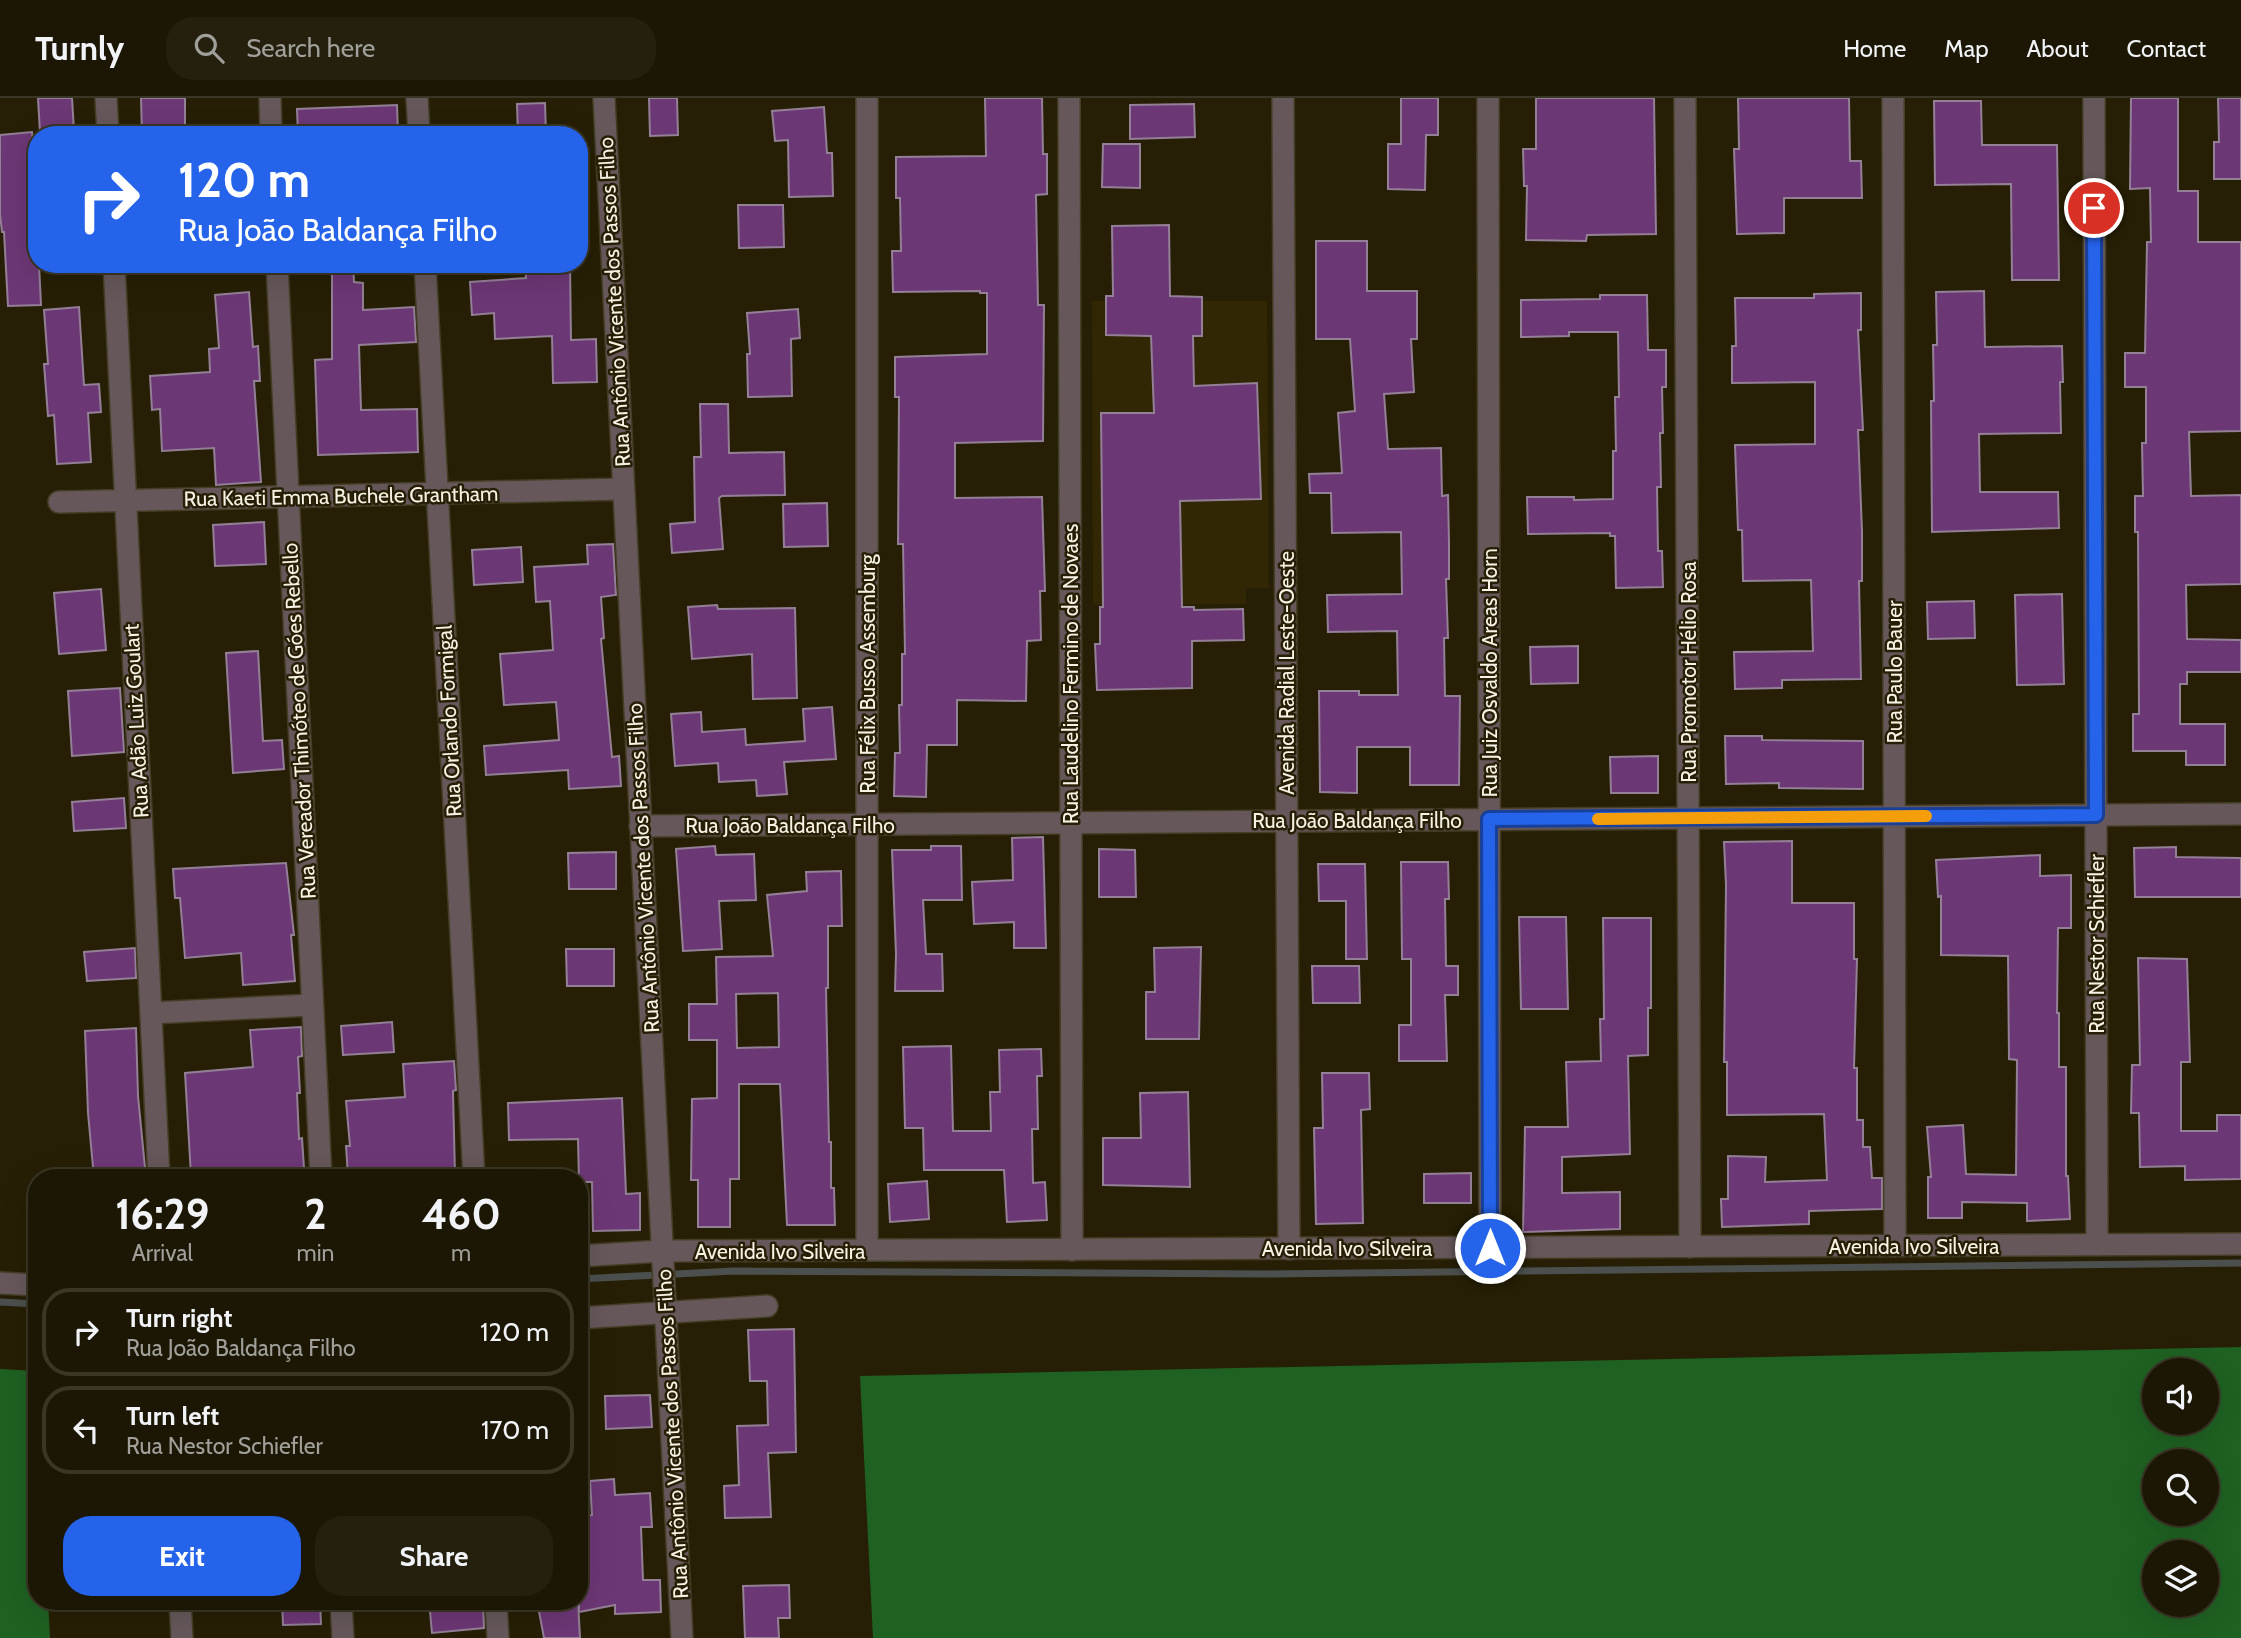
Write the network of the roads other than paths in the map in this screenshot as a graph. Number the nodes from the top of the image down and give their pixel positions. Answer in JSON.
{"nodes":[{"id":1,"x":106,"y":98,"type":"edge"},
{"id":2,"x":270,"y":98,"type":"edge"},
{"id":3,"x":417,"y":98,"type":"edge"},
{"id":4,"x":604,"y":98,"type":"edge"},
{"id":5,"x":867,"y":98,"type":"edge"},
{"id":6,"x":1069,"y":98,"type":"edge"},
{"id":7,"x":1283,"y":98,"type":"edge"},
{"id":8,"x":1488,"y":98,"type":"edge"},
{"id":9,"x":1685,"y":98,"type":"edge"},
{"id":10,"x":1893,"y":98,"type":"edge"},
{"id":11,"x":2094,"y":98,"type":"edge"},
{"id":12,"x":108,"y":126,"type":"edge"},
{"id":13,"x":271,"y":126,"type":"edge"},
{"id":14,"x":419,"y":126,"type":"edge"},
{"id":15,"x":114,"y":273,"type":"edge"},
{"id":16,"x":277,"y":273,"type":"edge"},
{"id":17,"x":425,"y":273,"type":"edge"},
{"id":18,"x":623,"y":489,"type":"junction"},
{"id":19,"x":437,"y":494,"type":"junction"},
{"id":20,"x":288,"y":497,"type":"junction"},
{"id":21,"x":125,"y":500,"type":"junction"},
{"id":22,"x":59,"y":502,"type":"dead end"},
{"id":23,"x":2241,"y":814,"type":"edge"},
{"id":24,"x":2096,"y":815,"type":"junction"},
{"id":25,"x":1894,"y":816,"type":"junction"},
{"id":26,"x":1688,"y":818,"type":"junction"},
{"id":27,"x":1489,"y":819,"type":"junction"},
{"id":28,"x":1287,"y":821,"type":"junction"},
{"id":29,"x":1071,"y":823,"type":"junction"},
{"id":30,"x":867,"y":824,"type":"junction"},
{"id":31,"x":640,"y":826,"type":"junction"},
{"id":32,"x":312,"y":1004,"type":"junction"},
{"id":33,"x":151,"y":1013,"type":"junction"},
{"id":34,"x":159,"y":1169,"type":"edge"},
{"id":35,"x":321,"y":1169,"type":"edge"},
{"id":36,"x":474,"y":1169,"type":"edge"},
{"id":37,"x":2241,"y":1244,"type":"edge"},
{"id":38,"x":2097,"y":1245,"type":"junction"},
{"id":39,"x":1895,"y":1246,"type":"junction"},
{"id":40,"x":1690,"y":1247,"type":"junction"},
{"id":41,"x":1490,"y":1248,"type":"junction"},
{"id":42,"x":1289,"y":1249,"type":"junction"},
{"id":43,"x":867,"y":1250,"type":"junction"},
{"id":44,"x":1072,"y":1250,"type":"junction"},
{"id":45,"x":588,"y":1256,"type":"edge"},
{"id":46,"x":662,"y":1258,"type":"junction"},
{"id":47,"x":0,"y":1283,"type":"edge"},
{"id":48,"x":28,"y":1285,"type":"edge"},
{"id":49,"x":665,"y":1303,"type":"junction"},
{"id":50,"x":767,"y":1306,"type":"dead end"},
{"id":51,"x":588,"y":1316,"type":"edge"},
{"id":52,"x":180,"y":1610,"type":"edge"},
{"id":53,"x":341,"y":1610,"type":"edge"},
{"id":54,"x":496,"y":1610,"type":"edge"},
{"id":55,"x":182,"y":1638,"type":"edge"},
{"id":56,"x":343,"y":1638,"type":"edge"},
{"id":57,"x":498,"y":1638,"type":"edge"},
{"id":58,"x":682,"y":1638,"type":"edge"}],
"edges":[{"from":1,"to":12,"type":"street"},
{"from":2,"to":13,"type":"street"},
{"from":3,"to":14,"type":"street"},
{"from":4,"to":18,"type":"street","name":"Rua Antônio Vicente dos Passos Filho"},
{"from":5,"to":30,"type":"street","name":"Rua Félix Busso Assemburg"},
{"from":6,"to":29,"type":"street","name":"Rua Laudelino Fermino de Novaes"},
{"from":7,"to":28,"type":"street","name":"Avenida Radial Leste-Oeste"},
{"from":8,"to":27,"type":"street","name":"Rua Juiz Osvaldo Areas Horn"},
{"from":9,"to":26,"type":"street","name":"Rua Promotor Hélio Rosa"},
{"from":10,"to":25,"type":"street","name":"Rua Paulo Bauer"},
{"from":11,"to":24,"type":"street","name":"Rua Nestor Schiefler"},
{"from":15,"to":21,"type":"street","name":"Rua Adão Luiz Goulart"},
{"from":16,"to":20,"type":"street","name":"Rua Vereador Thimóteo de Góes Rebello"},
{"from":17,"to":19,"type":"street","name":"Rua Orlando Formigal"},
{"from":18,"to":19,"type":"street","name":"Rua Kaeti Emma Buchele Grantham"},
{"from":18,"to":31,"type":"street","name":"Rua Antônio Vicente dos Passos Filho"},
{"from":19,"to":20,"type":"street","name":"Rua Kaeti Emma Buchele Grantham"},
{"from":19,"to":36,"type":"street","name":"Rua Orlando Formigal"},
{"from":20,"to":21,"type":"street","name":"Rua Kaeti Emma Buchele Grantham"},
{"from":20,"to":32,"type":"street","name":"Rua Vereador Thimóteo de Góes Rebello"},
{"from":21,"to":22,"type":"street","name":"Rua Kaeti Emma Buchele Grantham"},
{"from":21,"to":33,"type":"street","name":"Rua Adão Luiz Goulart"},
{"from":23,"to":24,"type":"street","name":"Rua João Baldança Filho"},
{"from":24,"to":25,"type":"street","name":"Rua João Baldança Filho"},
{"from":24,"to":38,"type":"street","name":"Rua Nestor Schiefler"},
{"from":25,"to":26,"type":"street","name":"Rua João Baldança Filho"},
{"from":25,"to":39,"type":"street","name":"Rua Paulo Bauer"},
{"from":26,"to":27,"type":"street","name":"Rua João Baldança Filho"},
{"from":26,"to":40,"type":"street","name":"Rua Promotor Hélio Rosa"},
{"from":27,"to":28,"type":"street","name":"Rua João Baldança Filho"},
{"from":27,"to":41,"type":"street","name":"Rua Juiz Osvaldo Areas Horn"},
{"from":28,"to":29,"type":"street","name":"Rua João Baldança Filho"},
{"from":28,"to":42,"type":"street","name":"Avenida Radial Leste-Oeste"},
{"from":29,"to":30,"type":"street","name":"Rua João Baldança Filho"},
{"from":29,"to":44,"type":"street","name":"Rua Laudelino Fermino de Novaes"},
{"from":30,"to":31,"type":"street","name":"Rua João Baldança Filho"},
{"from":30,"to":43,"type":"street","name":"Rua Félix Busso Assemburg"},
{"from":31,"to":46,"type":"street","name":"Rua Antônio Vicente dos Passos Filho"},
{"from":32,"to":33,"type":"street"},
{"from":32,"to":35,"type":"street","name":"Rua Vereador Thimóteo de Góes Rebello"},
{"from":33,"to":34,"type":"street","name":"Rua Adão Luiz Goulart"},
{"from":37,"to":38,"type":"street","name":"Avenida Ivo Silveira"},
{"from":38,"to":39,"type":"street","name":"Avenida Ivo Silveira"},
{"from":39,"to":40,"type":"street","name":"Avenida Ivo Silveira"},
{"from":40,"to":41,"type":"street","name":"Avenida Ivo Silveira"},
{"from":41,"to":42,"type":"street","name":"Avenida Ivo Silveira"},
{"from":42,"to":44,"type":"street","name":"Avenida Ivo Silveira"},
{"from":43,"to":44,"type":"street","name":"Avenida Ivo Silveira"},
{"from":43,"to":46,"type":"street","name":"Avenida Ivo Silveira"},
{"from":45,"to":46,"type":"street","name":"Avenida Ivo Silveira"},
{"from":46,"to":49,"type":"street","name":"Rua Antônio Vicente dos Passos Filho"},
{"from":47,"to":48,"type":"street"},
{"from":49,"to":50,"type":"street"},
{"from":49,"to":51,"type":"street"},
{"from":49,"to":58,"type":"street","name":"Rua Antônio Vicente dos Passos Filho"},
{"from":52,"to":55,"type":"street"},
{"from":53,"to":56,"type":"street"},
{"from":54,"to":57,"type":"street"}]}
